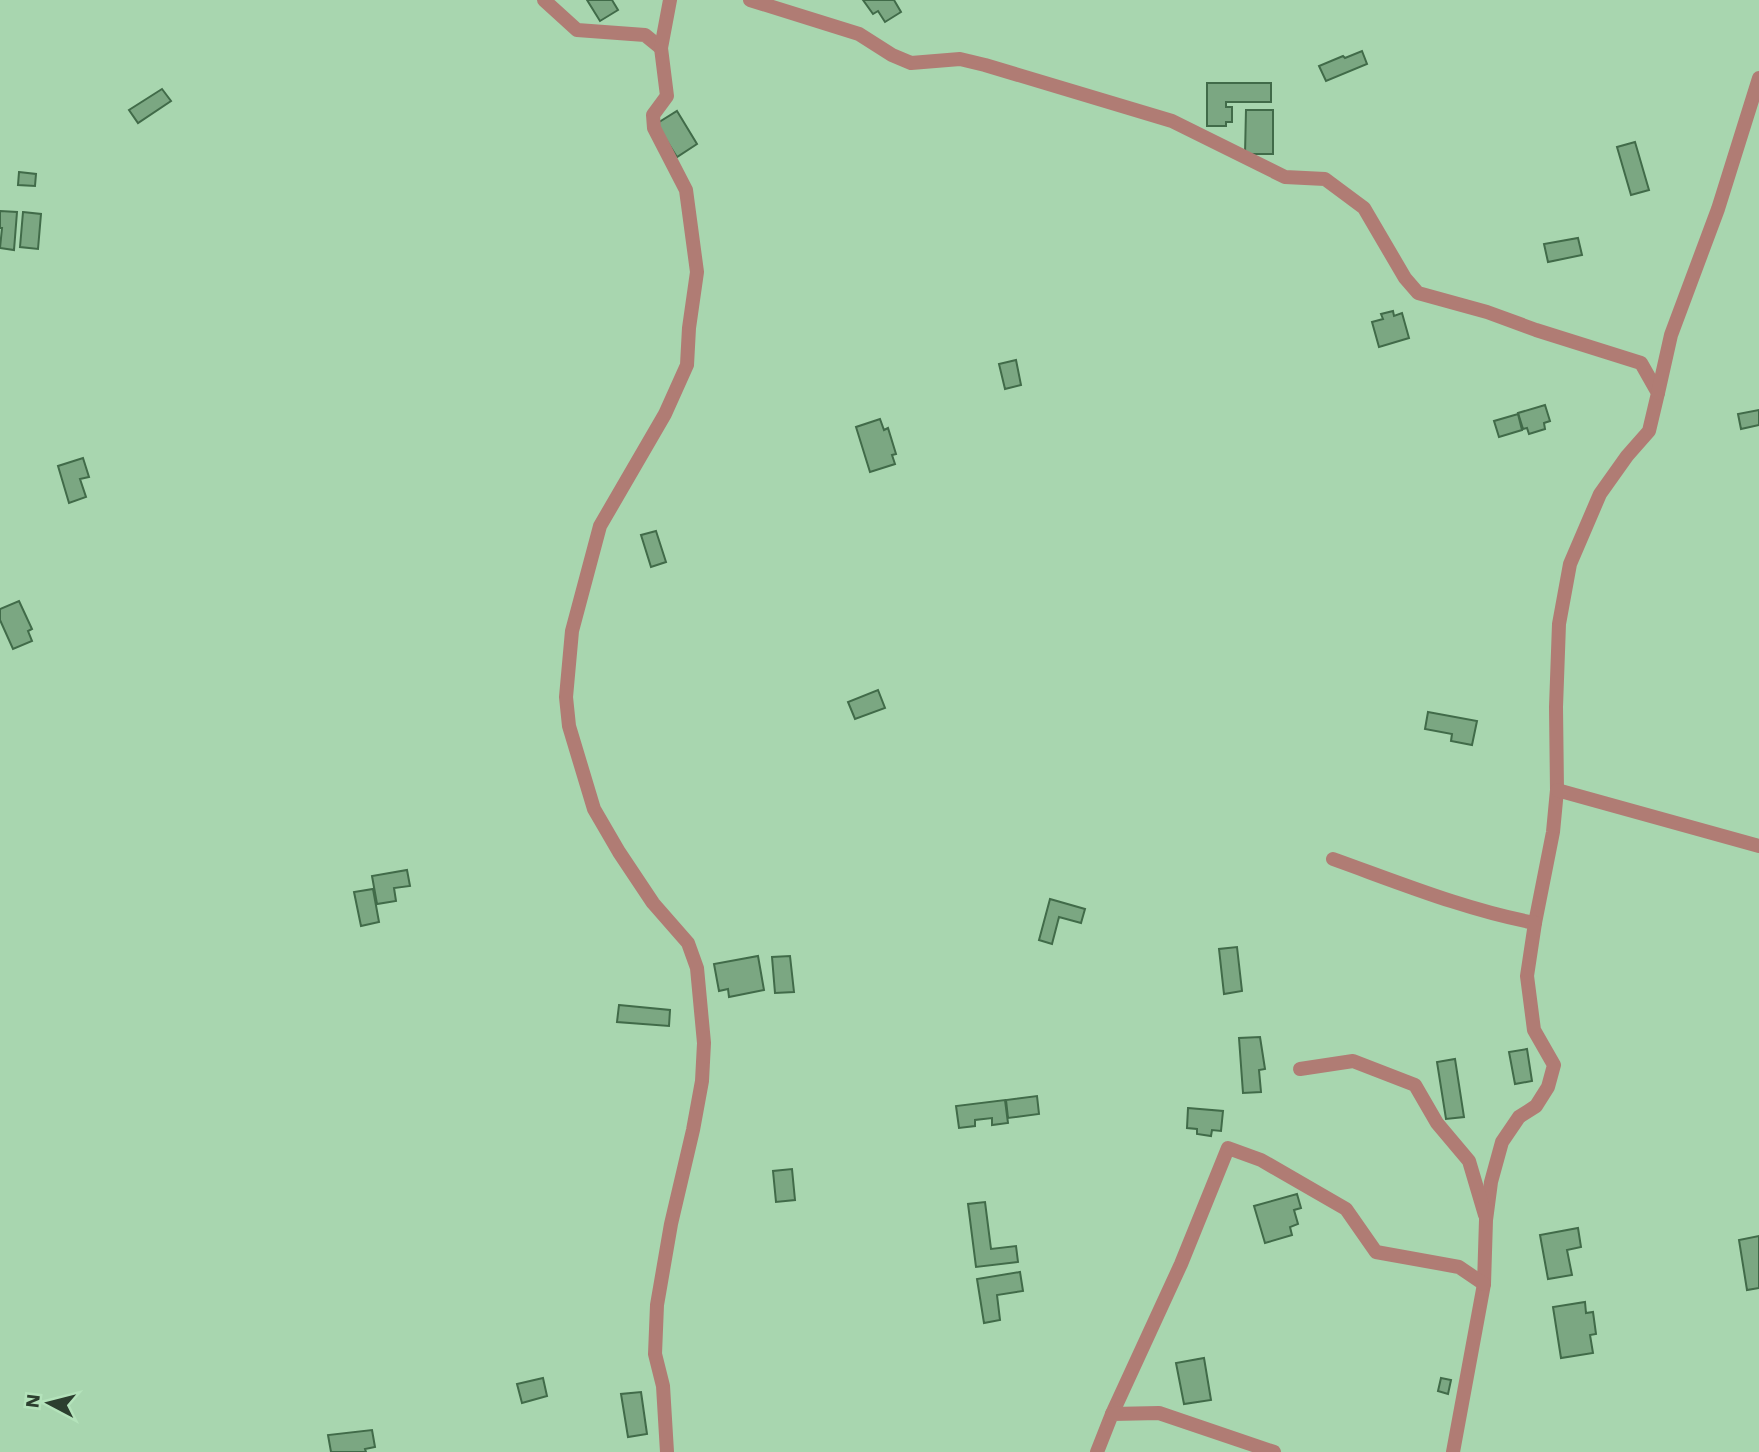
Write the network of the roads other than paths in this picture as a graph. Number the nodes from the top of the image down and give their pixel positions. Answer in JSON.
{"nodes":[{"id":1,"x":544,"y":0,"type":"edge"},
{"id":2,"x":670,"y":0,"type":"edge"},
{"id":3,"x":750,"y":0,"type":"edge"},
{"id":4,"x":661,"y":48,"type":"junction"},
{"id":5,"x":1759,"y":78,"type":"edge"},
{"id":6,"x":1658,"y":393,"type":"junction"},
{"id":7,"x":1558,"y":790,"type":"junction"},
{"id":8,"x":1759,"y":845,"type":"edge"},
{"id":9,"x":1334,"y":859,"type":"dead end"},
{"id":10,"x":1535,"y":923,"type":"junction"},
{"id":11,"x":1300,"y":1069,"type":"dead end"},
{"id":12,"x":1486,"y":1220,"type":"junction"},
{"id":13,"x":1484,"y":1284,"type":"junction"},
{"id":14,"x":1112,"y":1414,"type":"junction"},
{"id":15,"x":667,"y":1452,"type":"edge"},
{"id":16,"x":1097,"y":1452,"type":"edge"},
{"id":17,"x":1274,"y":1452,"type":"edge"},
{"id":18,"x":1453,"y":1452,"type":"edge"}],
"edges":[{"from":1,"to":4,"type":"street"},
{"from":2,"to":4,"type":"street"},
{"from":3,"to":6,"type":"street"},
{"from":4,"to":15,"type":"street"},
{"from":5,"to":6,"type":"street"},
{"from":6,"to":7,"type":"street"},
{"from":7,"to":8,"type":"street"},
{"from":7,"to":10,"type":"street"},
{"from":9,"to":10,"type":"street"},
{"from":10,"to":12,"type":"street"},
{"from":11,"to":12,"type":"street"},
{"from":12,"to":13,"type":"street"},
{"from":13,"to":14,"type":"street"},
{"from":13,"to":18,"type":"street"},
{"from":14,"to":16,"type":"street"},
{"from":14,"to":17,"type":"street"}]}
